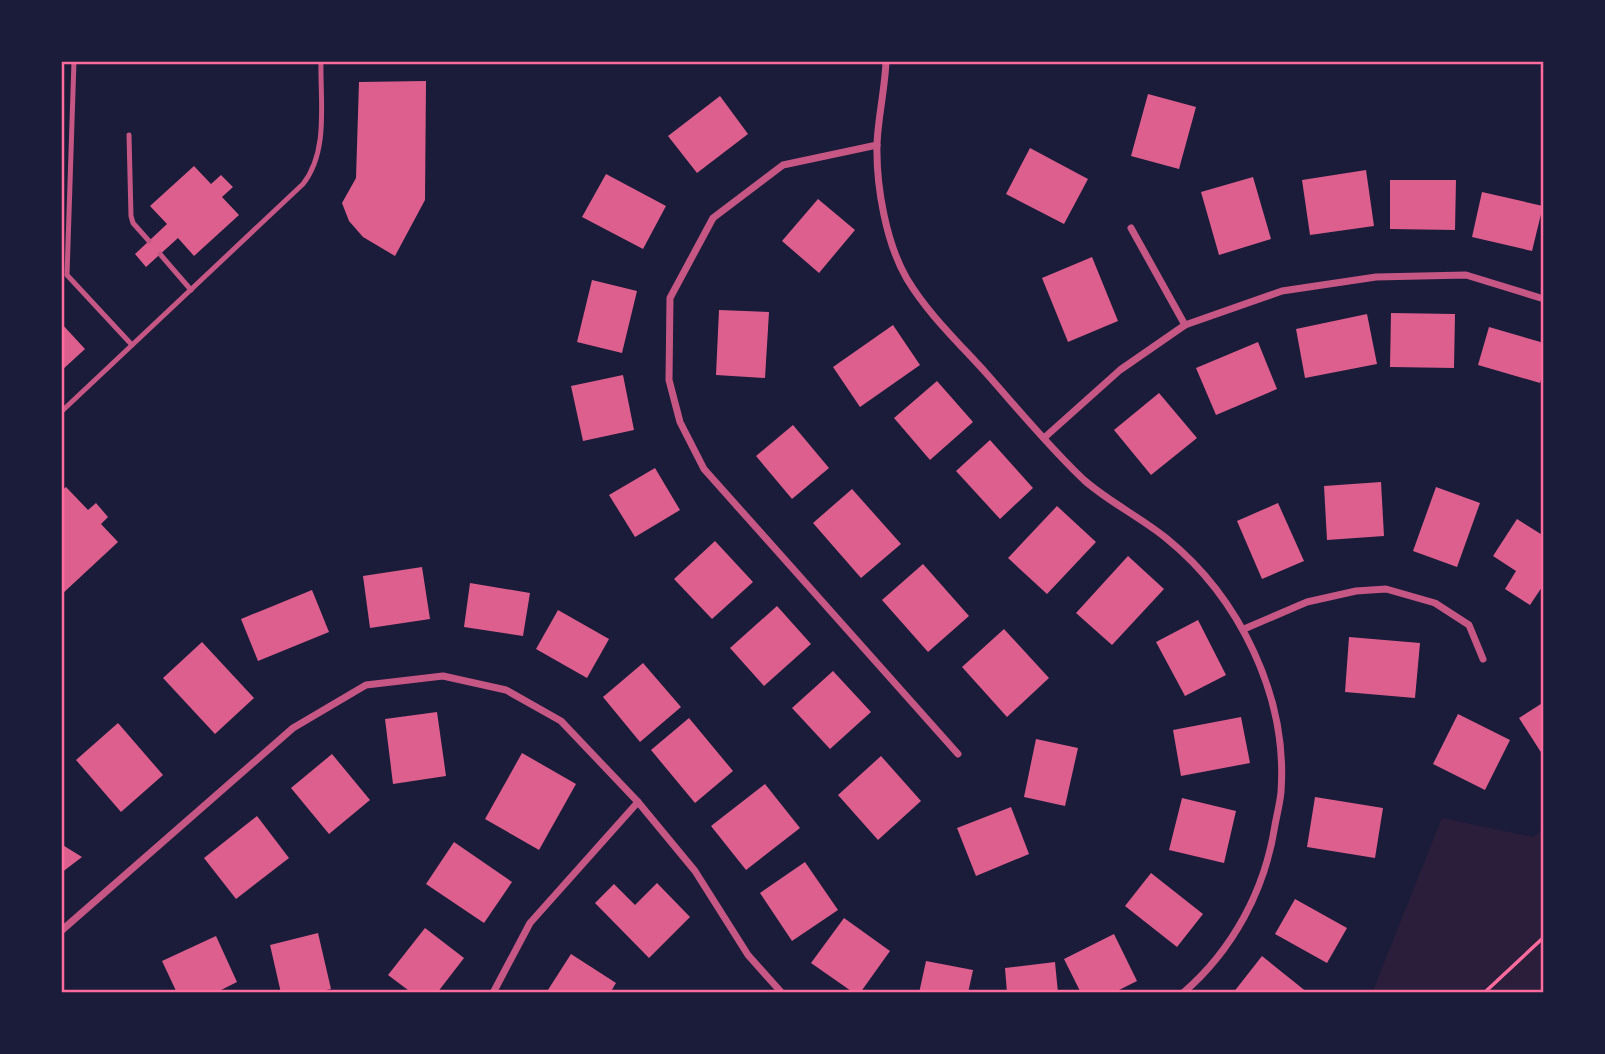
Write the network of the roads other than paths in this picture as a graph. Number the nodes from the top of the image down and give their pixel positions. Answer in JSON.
{"nodes":[{"id":1,"x":74,"y":61,"type":"edge"},
{"id":2,"x":321,"y":61,"type":"edge"},
{"id":3,"x":886,"y":62,"type":"edge"},
{"id":4,"x":130,"y":135,"type":"dead end"},
{"id":5,"x":877,"y":145,"type":"junction"},
{"id":6,"x":1131,"y":228,"type":"dead end"},
{"id":7,"x":149,"y":242,"type":"dead end"},
{"id":8,"x":160,"y":254,"type":"dead end"},
{"id":9,"x":65,"y":257,"type":"edge"},
{"id":10,"x":64,"y":275,"type":"edge"},
{"id":11,"x":191,"y":290,"type":"junction"},
{"id":12,"x":1544,"y":299,"type":"edge"},
{"id":13,"x":1185,"y":325,"type":"junction"},
{"id":14,"x":132,"y":345,"type":"junction"},
{"id":15,"x":61,"y":412,"type":"edge"},
{"id":16,"x":1044,"y":438,"type":"junction"},
{"id":17,"x":1244,"y":629,"type":"junction"},
{"id":18,"x":1483,"y":659,"type":"dead end"},
{"id":19,"x":958,"y":754,"type":"dead end"},
{"id":20,"x":638,"y":802,"type":"junction"},
{"id":21,"x":61,"y":931,"type":"edge"},
{"id":22,"x":493,"y":993,"type":"edge"},
{"id":23,"x":782,"y":993,"type":"edge"},
{"id":24,"x":1183,"y":993,"type":"edge"}],
"edges":[{"from":1,"to":9,"type":"lane"},
{"from":2,"to":11,"type":"lane"},
{"from":3,"to":5,"type":"street"},
{"from":4,"to":7,"type":"lane"},
{"from":5,"to":16,"type":"street"},
{"from":5,"to":19,"type":"street"},
{"from":6,"to":13,"type":"street"},
{"from":8,"to":11,"type":"lane"},
{"from":9,"to":10,"type":"lane"},
{"from":10,"to":14,"type":"lane"},
{"from":11,"to":14,"type":"lane"},
{"from":12,"to":13,"type":"street"},
{"from":13,"to":16,"type":"street"},
{"from":14,"to":15,"type":"lane"},
{"from":16,"to":17,"type":"street"},
{"from":17,"to":18,"type":"street"},
{"from":17,"to":24,"type":"street"},
{"from":20,"to":21,"type":"street"},
{"from":20,"to":22,"type":"street"},
{"from":20,"to":23,"type":"street"}]}
